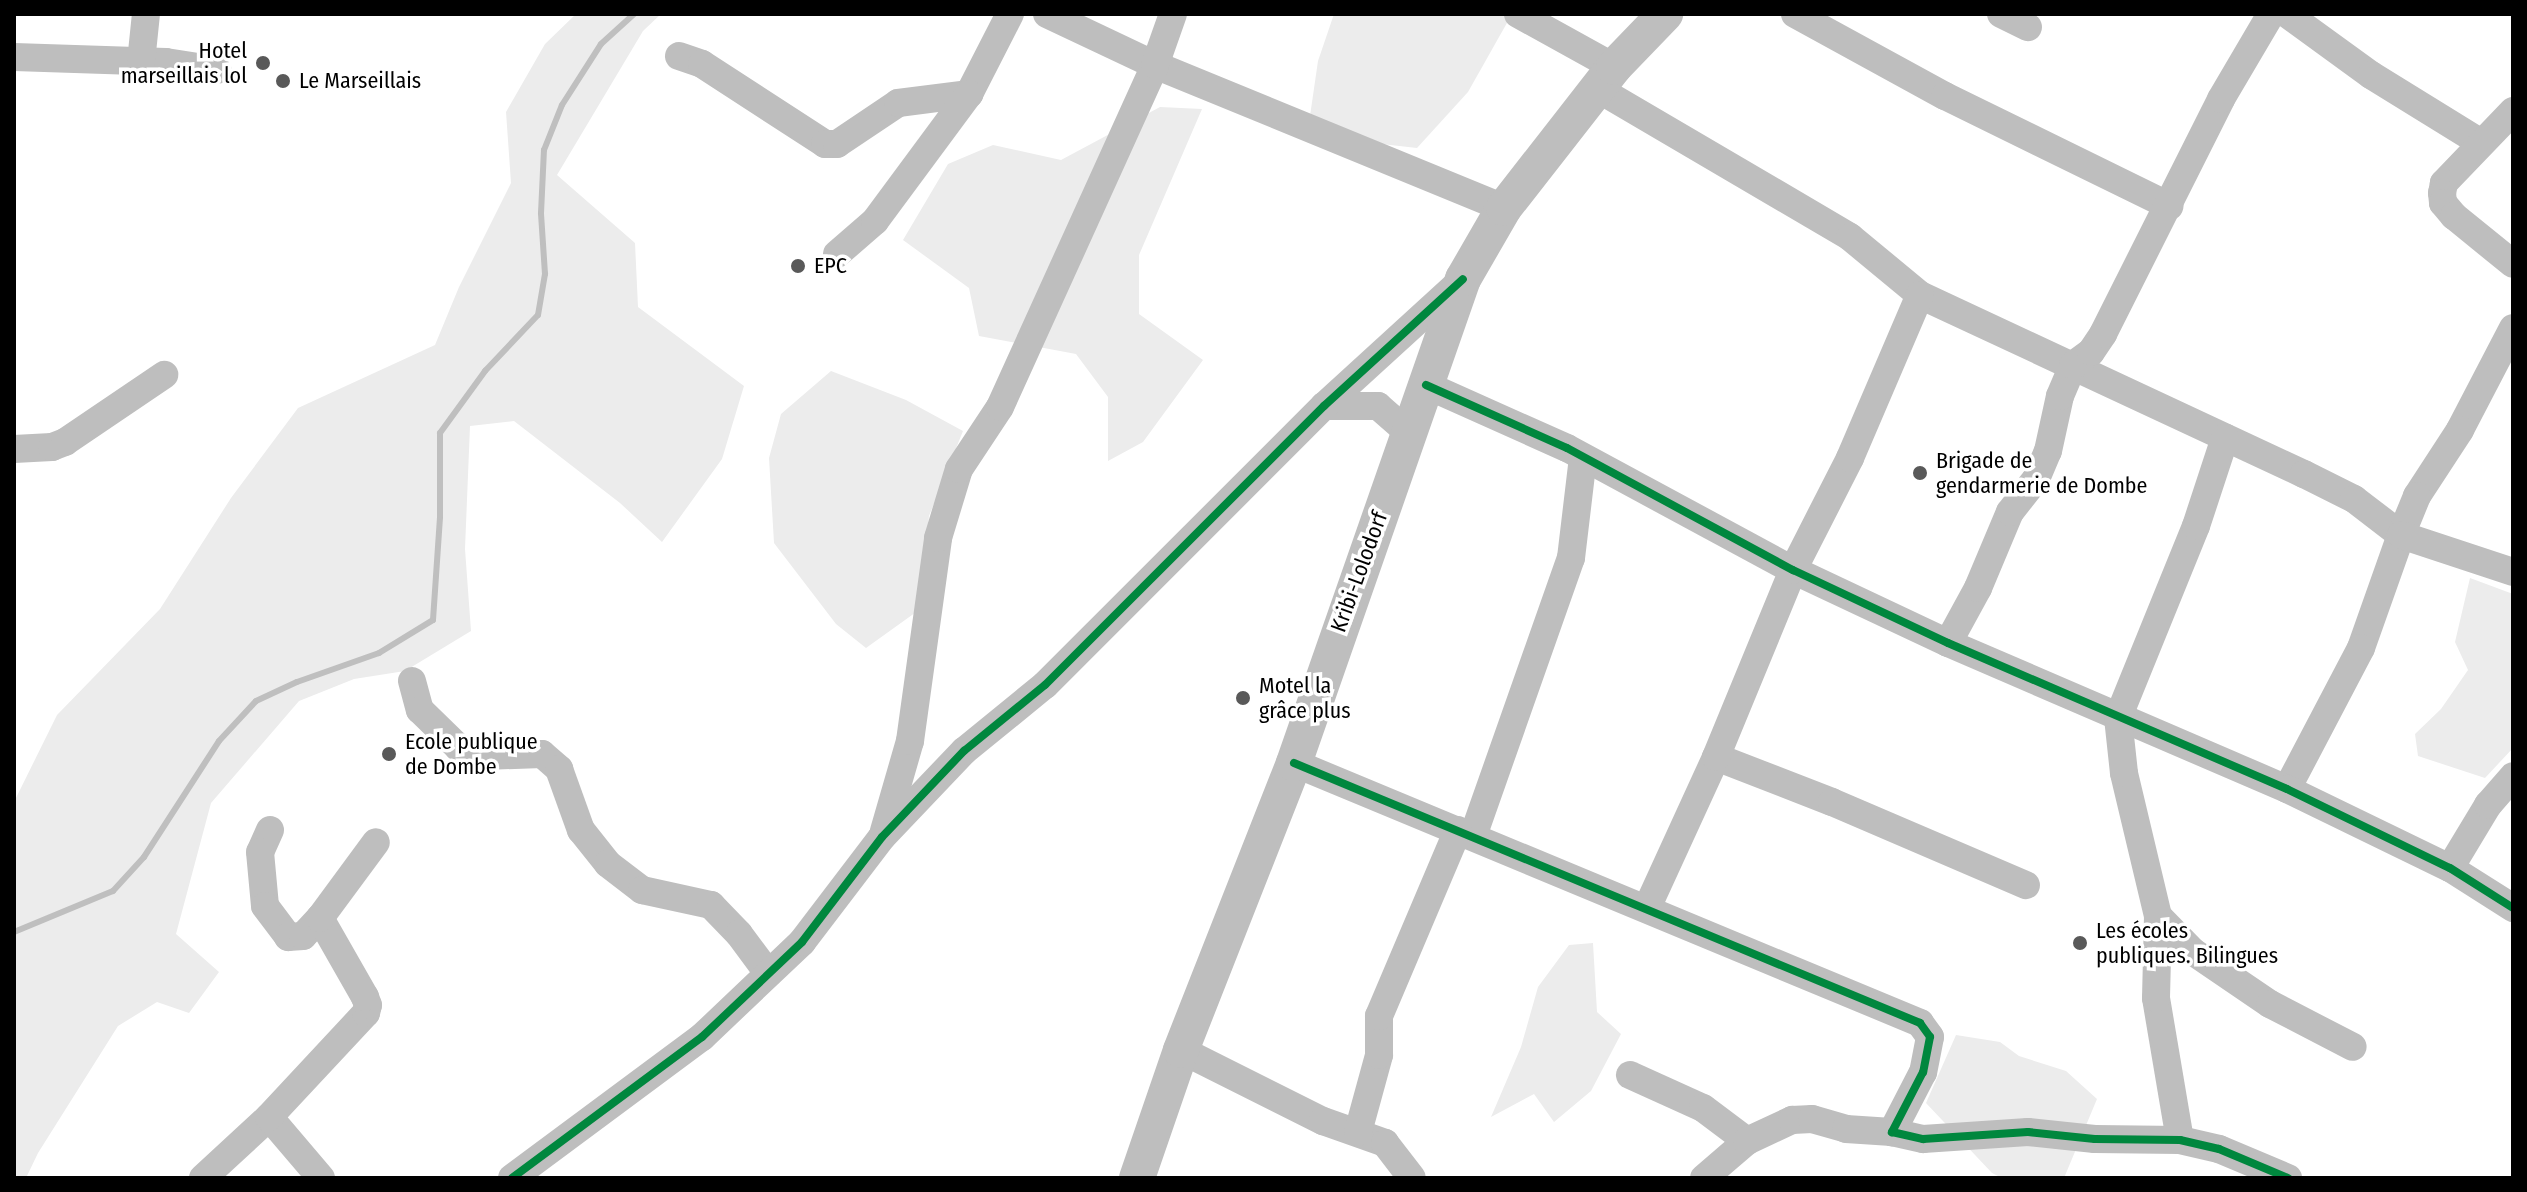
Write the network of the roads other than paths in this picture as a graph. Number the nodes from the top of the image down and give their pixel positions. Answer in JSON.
{"nodes":[{"id":1,"x":146,"y":14,"type":"edge"},
{"id":2,"x":1010,"y":14,"type":"edge"},
{"id":3,"x":1047,"y":14,"type":"edge"},
{"id":4,"x":1173,"y":14,"type":"edge"},
{"id":5,"x":1518,"y":14,"type":"edge"},
{"id":6,"x":1665,"y":14,"type":"edge"},
{"id":7,"x":1795,"y":14,"type":"edge"},
{"id":8,"x":2001,"y":14,"type":"edge"},
{"id":9,"x":2271,"y":14,"type":"edge"},
{"id":10,"x":2287,"y":14,"type":"edge"},
{"id":11,"x":2028,"y":27,"type":"dead end"},
{"id":12,"x":679,"y":56,"type":"dead end"},
{"id":13,"x":14,"y":57,"type":"edge"},
{"id":14,"x":141,"y":62,"type":"junction"},
{"id":15,"x":1155,"y":65,"type":"junction"},
{"id":16,"x":217,"y":70,"type":"dead end"},
{"id":17,"x":1606,"y":78,"type":"junction"},
{"id":18,"x":969,"y":94,"type":"junction"},
{"id":19,"x":2513,"y":111,"type":"edge"},
{"id":20,"x":2481,"y":143,"type":"junction"},
{"id":21,"x":2170,"y":206,"type":"junction"},
{"id":22,"x":1504,"y":208,"type":"junction"},
{"id":23,"x":837,"y":254,"type":"dead end"},
{"id":24,"x":2513,"y":264,"type":"edge"},
{"id":25,"x":1463,"y":279,"type":"junction"},
{"id":26,"x":1920,"y":295,"type":"junction"},
{"id":27,"x":2513,"y":328,"type":"edge"},
{"id":28,"x":2073,"y":365,"type":"junction"},
{"id":29,"x":164,"y":375,"type":"dead end"},
{"id":30,"x":1426,"y":385,"type":"junction"},
{"id":31,"x":1324,"y":406,"type":"junction"},
{"id":32,"x":1409,"y":433,"type":"junction"},
{"id":33,"x":2225,"y":438,"type":"junction"},
{"id":34,"x":14,"y":449,"type":"edge"},
{"id":35,"x":1583,"y":458,"type":"junction"},
{"id":36,"x":2401,"y":535,"type":"junction"},
{"id":37,"x":1793,"y":570,"type":"junction"},
{"id":38,"x":2513,"y":572,"type":"edge"},
{"id":39,"x":1948,"y":643,"type":"junction"},
{"id":40,"x":412,"y":681,"type":"dead end"},
{"id":41,"x":2118,"y":718,"type":"junction"},
{"id":42,"x":1716,"y":757,"type":"junction"},
{"id":43,"x":1294,"y":763,"type":"junction"},
{"id":44,"x":2513,"y":776,"type":"edge"},
{"id":45,"x":2287,"y":789,"type":"junction"},
{"id":46,"x":270,"y":830,"type":"dead end"},
{"id":47,"x":1466,"y":833,"type":"junction"},
{"id":48,"x":882,"y":837,"type":"junction"},
{"id":49,"x":376,"y":842,"type":"dead end"},
{"id":50,"x":2450,"y":868,"type":"junction"},
{"id":51,"x":2026,"y":885,"type":"dead end"},
{"id":52,"x":1647,"y":908,"type":"junction"},
{"id":53,"x":2513,"y":908,"type":"edge"},
{"id":54,"x":2158,"y":916,"type":"junction"},
{"id":55,"x":320,"y":918,"type":"junction"},
{"id":56,"x":768,"y":973,"type":"junction"},
{"id":57,"x":2353,"y":1047,"type":"dead end"},
{"id":58,"x":1181,"y":1050,"type":"junction"},
{"id":59,"x":1630,"y":1075,"type":"dead end"},
{"id":60,"x":269,"y":1117,"type":"junction"},
{"id":61,"x":1358,"y":1132,"type":"junction"},
{"id":62,"x":1892,"y":1132,"type":"junction"},
{"id":63,"x":2180,"y":1140,"type":"junction"},
{"id":64,"x":1747,"y":1141,"type":"junction"},
{"id":65,"x":1716,"y":1174,"type":"edge"},
{"id":66,"x":203,"y":1178,"type":"edge"},
{"id":67,"x":321,"y":1178,"type":"edge"},
{"id":68,"x":512,"y":1178,"type":"edge"},
{"id":69,"x":1137,"y":1178,"type":"edge"},
{"id":70,"x":1412,"y":1178,"type":"edge"},
{"id":71,"x":2288,"y":1178,"type":"edge"}],
"edges":[{"from":1,"to":14,"type":"street"},
{"from":2,"to":18,"type":"street"},
{"from":3,"to":15,"type":"street"},
{"from":4,"to":15,"type":"street"},
{"from":5,"to":17,"type":"street"},
{"from":6,"to":17,"type":"main road","name":"Kribi-Lolodorf"},
{"from":7,"to":21,"type":"street"},
{"from":8,"to":11,"type":"street"},
{"from":9,"to":21,"type":"street"},
{"from":10,"to":20,"type":"street"},
{"from":12,"to":18,"type":"street"},
{"from":13,"to":14,"type":"street"},
{"from":14,"to":16,"type":"street"},
{"from":15,"to":22,"type":"street"},
{"from":15,"to":48,"type":"street"},
{"from":17,"to":22,"type":"main road","name":"Kribi-Lolodorf"},
{"from":17,"to":26,"type":"street"},
{"from":18,"to":23,"type":"street"},
{"from":19,"to":20,"type":"street"},
{"from":20,"to":24,"type":"street"},
{"from":21,"to":28,"type":"street"},
{"from":22,"to":25,"type":"main road","name":"Kribi-Lolodorf"},
{"from":25,"to":30,"type":"main road","name":"Kribi-Lolodorf"},
{"from":25,"to":31,"type":"street"},
{"from":26,"to":28,"type":"street"},
{"from":26,"to":37,"type":"street"},
{"from":27,"to":36,"type":"street"},
{"from":28,"to":33,"type":"street"},
{"from":28,"to":39,"type":"street"},
{"from":29,"to":34,"type":"street"},
{"from":30,"to":32,"type":"main road","name":"Kribi-Lolodorf"},
{"from":30,"to":35,"type":"street"},
{"from":31,"to":32,"type":"street"},
{"from":31,"to":48,"type":"street"},
{"from":32,"to":43,"type":"main road","name":"Kribi-Lolodorf"},
{"from":33,"to":36,"type":"street"},
{"from":33,"to":41,"type":"street"},
{"from":35,"to":37,"type":"street"},
{"from":35,"to":47,"type":"street"},
{"from":36,"to":38,"type":"street"},
{"from":36,"to":45,"type":"street"},
{"from":37,"to":39,"type":"street"},
{"from":37,"to":42,"type":"street"},
{"from":39,"to":41,"type":"street"},
{"from":40,"to":56,"type":"street"},
{"from":41,"to":45,"type":"street"},
{"from":41,"to":54,"type":"street"},
{"from":42,"to":51,"type":"street"},
{"from":42,"to":52,"type":"street"},
{"from":43,"to":47,"type":"street"},
{"from":43,"to":58,"type":"main road","name":"Kribi-Lolodorf"},
{"from":44,"to":50,"type":"street"},
{"from":45,"to":50,"type":"street"},
{"from":46,"to":55,"type":"street"},
{"from":47,"to":52,"type":"street"},
{"from":47,"to":61,"type":"street"},
{"from":48,"to":56,"type":"street"},
{"from":49,"to":55,"type":"street"},
{"from":50,"to":53,"type":"street"},
{"from":52,"to":62,"type":"street"},
{"from":54,"to":57,"type":"street"},
{"from":54,"to":63,"type":"street"},
{"from":55,"to":60,"type":"street"},
{"from":56,"to":68,"type":"street"},
{"from":58,"to":61,"type":"street"},
{"from":58,"to":69,"type":"main road","name":"Kribi-Lolodorf"},
{"from":59,"to":64,"type":"street"},
{"from":60,"to":66,"type":"street"},
{"from":60,"to":67,"type":"street"},
{"from":61,"to":70,"type":"street"},
{"from":62,"to":63,"type":"street"},
{"from":62,"to":64,"type":"street"},
{"from":63,"to":71,"type":"street"},
{"from":64,"to":65,"type":"street"}]}
